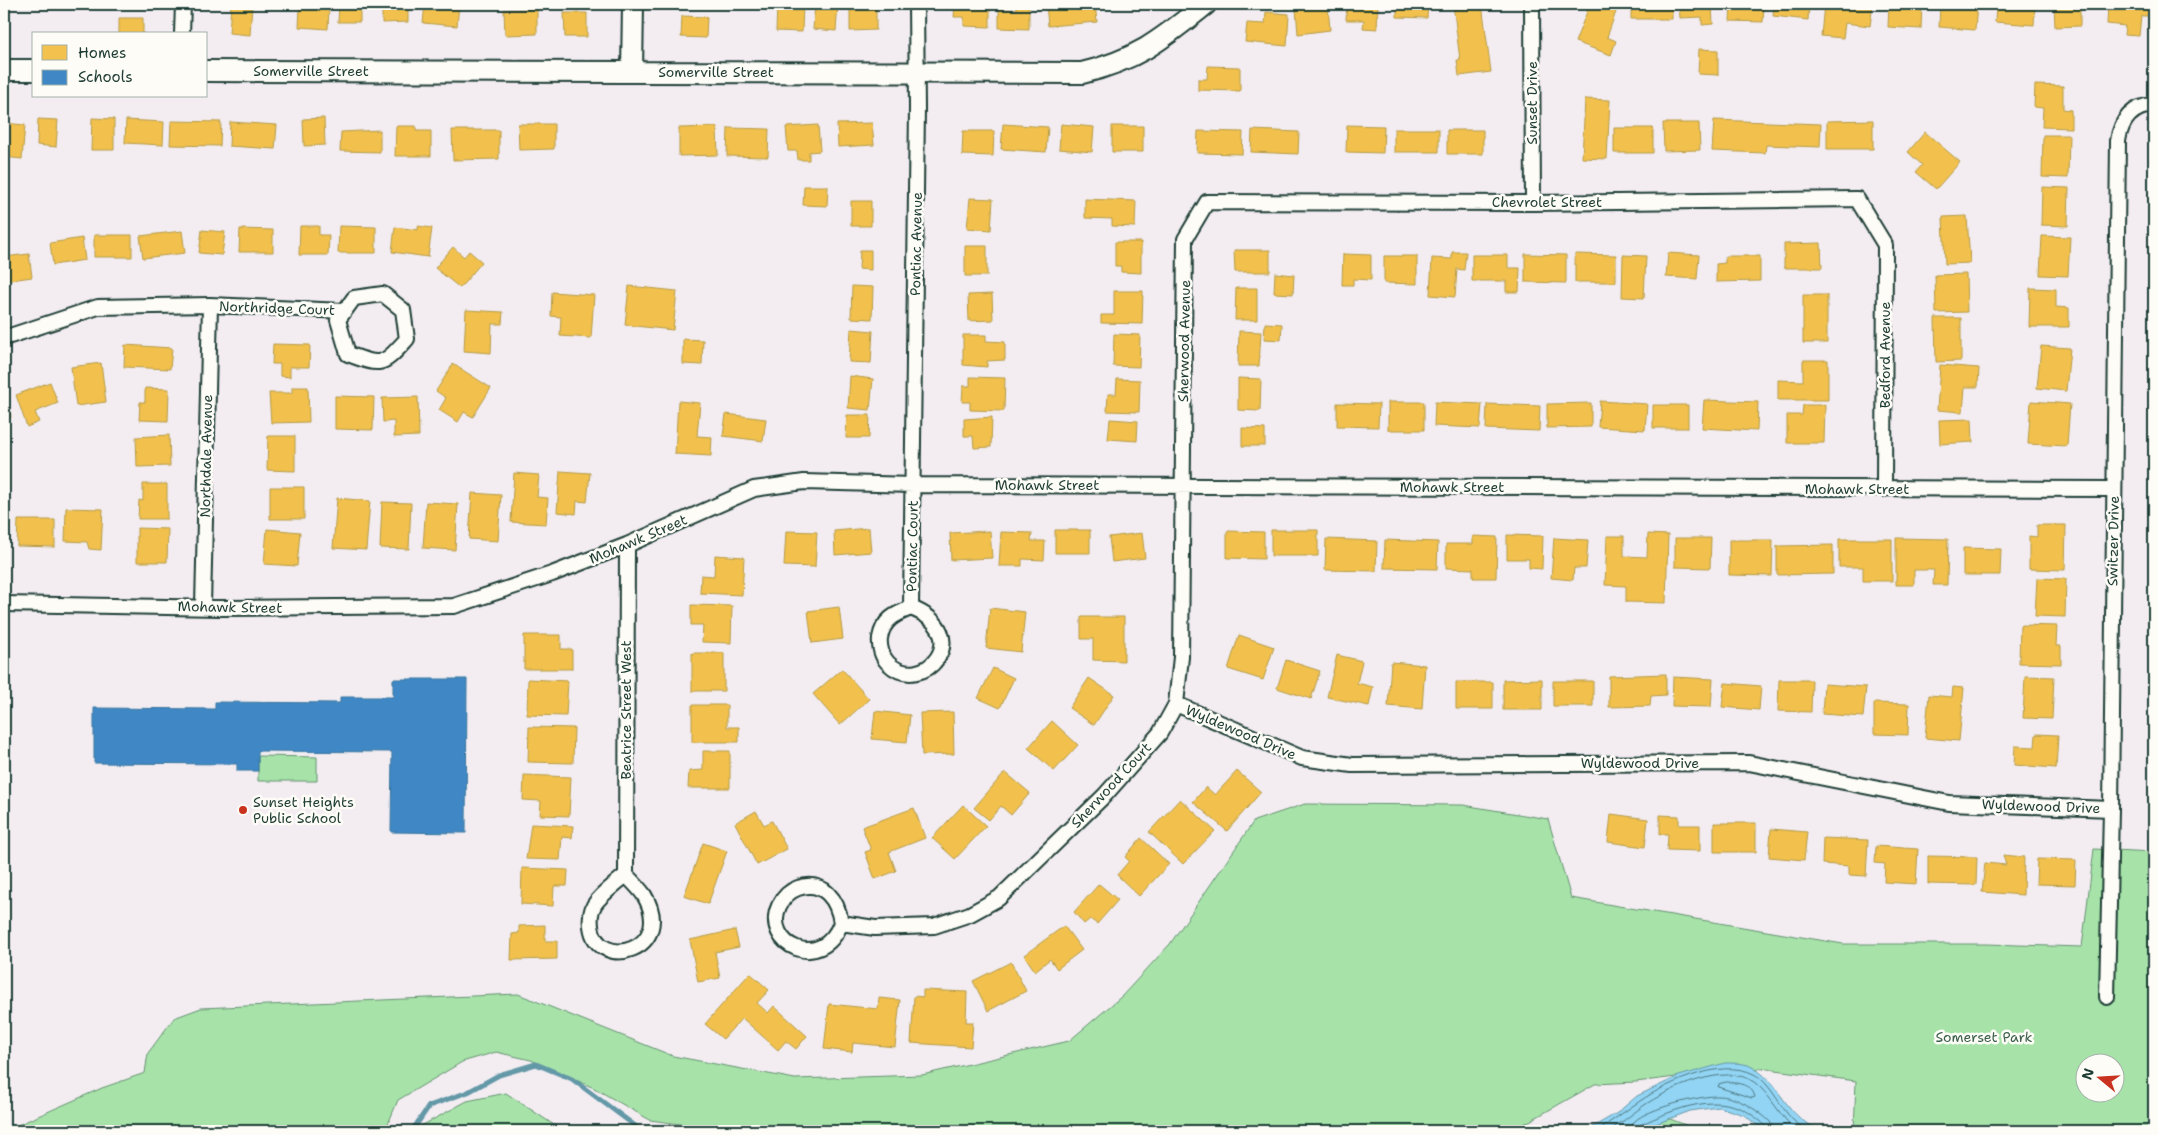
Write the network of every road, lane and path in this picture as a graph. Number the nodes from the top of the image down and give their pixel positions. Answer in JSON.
{"nodes":[{"id":1,"x":183,"y":4,"type":"edge"},
{"id":2,"x":633,"y":4,"type":"edge"},
{"id":3,"x":916,"y":4,"type":"edge"},
{"id":4,"x":1206,"y":4,"type":"edge"},
{"id":5,"x":1532,"y":4,"type":"edge"},
{"id":6,"x":182,"y":32,"type":"edge"},
{"id":7,"x":4,"y":70,"type":"edge"},
{"id":8,"x":32,"y":70,"type":"edge"},
{"id":9,"x":208,"y":71,"type":"edge"},
{"id":10,"x":632,"y":72,"type":"junction"},
{"id":11,"x":916,"y":73,"type":"junction"},
{"id":12,"x":2154,"y":106,"type":"edge"},
{"id":13,"x":1207,"y":202,"type":"joint"},
{"id":14,"x":1532,"y":203,"type":"junction"},
{"id":15,"x":1872,"y":224,"type":"joint"},
{"id":16,"x":210,"y":305,"type":"junction"},
{"id":17,"x":344,"y":311,"type":"junction"},
{"id":18,"x":4,"y":338,"type":"edge"},
{"id":19,"x":913,"y":485,"type":"junction"},
{"id":20,"x":1183,"y":486,"type":"junction"},
{"id":21,"x":1884,"y":489,"type":"junction"},
{"id":22,"x":2114,"y":489,"type":"junction"},
{"id":23,"x":626,"y":545,"type":"junction"},
{"id":24,"x":4,"y":604,"type":"edge"},
{"id":25,"x":203,"y":606,"type":"junction"},
{"id":26,"x":911,"y":608,"type":"junction"},
{"id":27,"x":1176,"y":704,"type":"junction"},
{"id":28,"x":2111,"y":809,"type":"junction"},
{"id":29,"x":626,"y":875,"type":"junction"},
{"id":30,"x":841,"y":923,"type":"junction"},
{"id":31,"x":2106,"y":997,"type":"dead end"}],
"edges":[{"from":1,"to":6,"type":"street"},
{"from":2,"to":10,"type":"street"},
{"from":3,"to":11,"type":"street","name":"Pontiac Avenue"},
{"from":4,"to":11,"type":"street","name":"Somerville Street"},
{"from":5,"to":14,"type":"street","name":"Sunset Drive"},
{"from":7,"to":8,"type":"street"},
{"from":9,"to":10,"type":"street","name":"Somerville Street"},
{"from":10,"to":11,"type":"street","name":"Somerville Street"},
{"from":11,"to":19,"type":"street","name":"Pontiac Avenue"},
{"from":12,"to":22,"type":"street","name":"Switzer Drive"},
{"from":13,"to":14,"type":"street","name":"Chevrolet Street"},
{"from":13,"to":20,"type":"street","name":"Sherwood Avenue"},
{"from":14,"to":15,"type":"street","name":"Chevrolet Street"},
{"from":15,"to":21,"type":"street","name":"Bedford Avenue"},
{"from":16,"to":17,"type":"street","name":"Northridge Court"},
{"from":16,"to":18,"type":"street","name":"Northridge Court"},
{"from":16,"to":25,"type":"street","name":"Northdale Avenue"},
{"from":17,"to":17,"type":"street","name":"Northridge Court"},
{"from":19,"to":20,"type":"street","name":"Mohawk Street"},
{"from":19,"to":23,"type":"street","name":"Mohawk Street"},
{"from":19,"to":26,"type":"street","name":"Pontiac Court"},
{"from":20,"to":21,"type":"street","name":"Mohawk Street"},
{"from":20,"to":27,"type":"street","name":"Sherwood Court"},
{"from":21,"to":22,"type":"street","name":"Mohawk Street"},
{"from":22,"to":28,"type":"street","name":"Switzer Drive"},
{"from":23,"to":25,"type":"street","name":"Mohawk Street"},
{"from":23,"to":29,"type":"street","name":"Beatrice Street West"},
{"from":24,"to":25,"type":"street","name":"Mohawk Street"},
{"from":26,"to":26,"type":"street","name":"Pontiac Court"},
{"from":27,"to":28,"type":"street","name":"Wyldewood Drive"},
{"from":27,"to":30,"type":"street","name":"Sherwood Court"},
{"from":28,"to":31,"type":"street","name":"Switzer Drive"},
{"from":29,"to":29,"type":"street"},
{"from":30,"to":30,"type":"street"}]}
